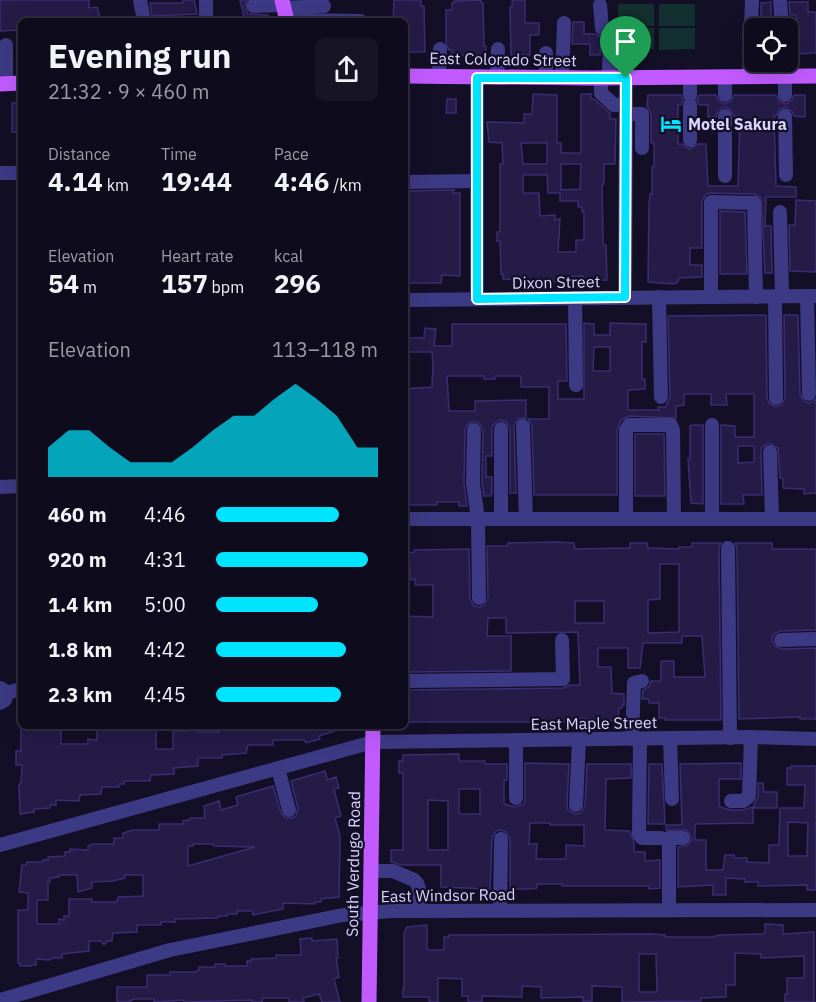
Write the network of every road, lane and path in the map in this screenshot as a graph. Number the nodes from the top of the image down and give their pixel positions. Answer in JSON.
{"nodes":[{"id":1,"x":140,"y":0,"type":"edge"},
{"id":2,"x":206,"y":0,"type":"edge"},
{"id":3,"x":752,"y":0,"type":"edge"},
{"id":4,"x":780,"y":0,"type":"edge"},
{"id":5,"x":600,"y":5,"type":"dead end"},
{"id":6,"x":253,"y":6,"type":"dead end"},
{"id":7,"x":324,"y":6,"type":"dead end"},
{"id":8,"x":284,"y":11,"type":"edge"},
{"id":9,"x":143,"y":18,"type":"edge"},
{"id":10,"x":206,"y":18,"type":"edge"},
{"id":11,"x":337,"y":18,"type":"edge"},
{"id":12,"x":781,"y":18,"type":"edge"},
{"id":13,"x":564,"y":23,"type":"dead end"},
{"id":14,"x":6,"y":45,"type":"dead end"},
{"id":15,"x":440,"y":49,"type":"dead end"},
{"id":16,"x":498,"y":49,"type":"dead end"},
{"id":17,"x":546,"y":53,"type":"dead end"},
{"id":18,"x":786,"y":72,"type":"edge"},
{"id":19,"x":408,"y":76,"type":"edge"},
{"id":20,"x":749,"y":76,"type":"junction"},
{"id":21,"x":816,"y":76,"type":"edge"},
{"id":22,"x":439,"y":77,"type":"junction"},
{"id":23,"x":725,"y":77,"type":"junction"},
{"id":24,"x":477,"y":78,"type":"junction"},
{"id":25,"x":497,"y":78,"type":"junction"},
{"id":26,"x":546,"y":78,"type":"junction"},
{"id":27,"x":562,"y":78,"type":"junction"},
{"id":28,"x":605,"y":78,"type":"junction"},
{"id":29,"x":626,"y":78,"type":"junction"},
{"id":30,"x":690,"y":78,"type":"junction"},
{"id":31,"x":9,"y":83,"type":"edge"},
{"id":32,"x":725,"y":95,"type":"dead end"},
{"id":33,"x":785,"y":95,"type":"dead end"},
{"id":34,"x":626,"y":109,"type":"junction"},
{"id":35,"x":725,"y":116,"type":"dead end"},
{"id":36,"x":785,"y":116,"type":"dead end"},
{"id":37,"x":690,"y":141,"type":"dead end"},
{"id":38,"x":626,"y":148,"type":"junction"},
{"id":39,"x":0,"y":173,"type":"edge"},
{"id":40,"x":18,"y":173,"type":"edge"},
{"id":41,"x":786,"y":175,"type":"dead end"},
{"id":42,"x":725,"y":176,"type":"dead end"},
{"id":43,"x":477,"y":181,"type":"junction"},
{"id":44,"x":408,"y":182,"type":"edge"},
{"id":45,"x":780,"y":212,"type":"dead end"},
{"id":46,"x":779,"y":296,"type":"junction"},
{"id":47,"x":812,"y":296,"type":"edge"},
{"id":48,"x":625,"y":297,"type":"junction"},
{"id":49,"x":655,"y":297,"type":"junction"},
{"id":50,"x":711,"y":297,"type":"junction"},
{"id":51,"x":756,"y":297,"type":"junction"},
{"id":52,"x":575,"y":298,"type":"junction"},
{"id":53,"x":477,"y":299,"type":"junction"},
{"id":54,"x":408,"y":300,"type":"edge"},
{"id":55,"x":576,"y":385,"type":"dead end"},
{"id":56,"x":809,"y":394,"type":"dead end"},
{"id":57,"x":656,"y":397,"type":"dead end"},
{"id":58,"x":776,"y":398,"type":"dead end"},
{"id":59,"x":712,"y":425,"type":"dead end"},
{"id":60,"x":524,"y":426,"type":"dead end"},
{"id":61,"x":501,"y":429,"type":"dead end"},
{"id":62,"x":474,"y":430,"type":"dead end"},
{"id":63,"x":770,"y":452,"type":"dead end"},
{"id":64,"x":18,"y":486,"type":"edge"},
{"id":65,"x":0,"y":487,"type":"edge"},
{"id":66,"x":408,"y":519,"type":"edge"},
{"id":67,"x":478,"y":519,"type":"junction"},
{"id":68,"x":501,"y":519,"type":"junction"},
{"id":69,"x":526,"y":519,"type":"junction"},
{"id":70,"x":626,"y":519,"type":"junction"},
{"id":71,"x":674,"y":519,"type":"junction"},
{"id":72,"x":712,"y":519,"type":"junction"},
{"id":73,"x":772,"y":519,"type":"junction"},
{"id":74,"x":816,"y":519,"type":"edge"},
{"id":75,"x":728,"y":548,"type":"dead end"},
{"id":76,"x":479,"y":598,"type":"dead end"},
{"id":77,"x":816,"y":639,"type":"edge"},
{"id":78,"x":562,"y":640,"type":"dead end"},
{"id":79,"x":781,"y":640,"type":"dead end"},
{"id":80,"x":408,"y":681,"type":"edge"},
{"id":81,"x":642,"y":681,"type":"dead end"},
{"id":82,"x":18,"y":690,"type":"edge"},
{"id":83,"x":2,"y":694,"type":"edge"},
{"id":84,"x":373,"y":734,"type":"edge"},
{"id":85,"x":751,"y":737,"type":"junction"},
{"id":86,"x":670,"y":738,"type":"junction"},
{"id":87,"x":730,"y":738,"type":"junction"},
{"id":88,"x":636,"y":739,"type":"junction"},
{"id":89,"x":816,"y":739,"type":"edge"},
{"id":90,"x":516,"y":740,"type":"junction"},
{"id":91,"x":579,"y":740,"type":"junction"},
{"id":92,"x":278,"y":768,"type":"junction"},
{"id":93,"x":516,"y":798,"type":"dead end"},
{"id":94,"x":672,"y":799,"type":"dead end"},
{"id":95,"x":731,"y":801,"type":"dead end"},
{"id":96,"x":576,"y":805,"type":"dead end"},
{"id":97,"x":289,"y":810,"type":"dead end"},
{"id":98,"x":661,"y":838,"type":"dead end"},
{"id":99,"x":683,"y":838,"type":"dead end"},
{"id":100,"x":501,"y":839,"type":"dead end"},
{"id":101,"x":0,"y":845,"type":"edge"},
{"id":102,"x":370,"y":871,"type":"junction"},
{"id":103,"x":420,"y":910,"type":"junction"},
{"id":104,"x":500,"y":910,"type":"junction"},
{"id":105,"x":669,"y":910,"type":"junction"},
{"id":106,"x":816,"y":910,"type":"edge"},
{"id":107,"x":370,"y":913,"type":"junction"},
{"id":108,"x":0,"y":1000,"type":"edge"},
{"id":109,"x":369,"y":1002,"type":"edge"}],
"edges":[{"from":1,"to":9,"type":"street"},
{"from":2,"to":10,"type":"street"},
{"from":3,"to":20,"type":"street"},
{"from":4,"to":12,"type":"street"},
{"from":5,"to":28,"type":"street"},
{"from":6,"to":8,"type":"street"},
{"from":7,"to":8,"type":"street"},
{"from":8,"to":11,"type":"street"},
{"from":13,"to":27,"type":"street"},
{"from":14,"to":31,"type":"street"},
{"from":15,"to":22,"type":"street"},
{"from":16,"to":25,"type":"street"},
{"from":17,"to":26,"type":"street"},
{"from":18,"to":20,"type":"main road","name":"East Colorado Street"},
{"from":18,"to":21,"type":"main road","name":"East Colorado Street"},
{"from":18,"to":33,"type":"street"},
{"from":19,"to":22,"type":"main road","name":"East Colorado Street"},
{"from":20,"to":23,"type":"main road","name":"East Colorado Street"},
{"from":22,"to":24,"type":"main road","name":"East Colorado Street"},
{"from":23,"to":30,"type":"main road","name":"East Colorado Street"},
{"from":23,"to":32,"type":"street"},
{"from":24,"to":25,"type":"main road","name":"East Colorado Street"},
{"from":24,"to":43,"type":"street"},
{"from":25,"to":26,"type":"main road","name":"East Colorado Street"},
{"from":26,"to":27,"type":"main road","name":"East Colorado Street"},
{"from":27,"to":28,"type":"main road","name":"East Colorado Street"},
{"from":28,"to":29,"type":"main road","name":"East Colorado Street"},
{"from":28,"to":34,"type":"street"},
{"from":29,"to":30,"type":"main road","name":"East Colorado Street"},
{"from":29,"to":34,"type":"street"},
{"from":30,"to":37,"type":"street"},
{"from":34,"to":38,"type":"street"},
{"from":34,"to":38,"type":"street"},
{"from":35,"to":42,"type":"street"},
{"from":36,"to":41,"type":"street"},
{"from":38,"to":48,"type":"street"},
{"from":39,"to":40,"type":"street"},
{"from":43,"to":44,"type":"street"},
{"from":43,"to":53,"type":"street"},
{"from":45,"to":46,"type":"street"},
{"from":46,"to":47,"type":"street","name":"Dixon Street"},
{"from":46,"to":51,"type":"street","name":"Dixon Street"},
{"from":46,"to":58,"type":"street"},
{"from":47,"to":56,"type":"street"},
{"from":48,"to":49,"type":"street","name":"Dixon Street"},
{"from":48,"to":52,"type":"street","name":"Dixon Street"},
{"from":49,"to":50,"type":"street","name":"Dixon Street"},
{"from":49,"to":57,"type":"street"},
{"from":50,"to":51,"type":"street","name":"Dixon Street"},
{"from":50,"to":51,"type":"street"},
{"from":52,"to":53,"type":"street","name":"Dixon Street"},
{"from":52,"to":55,"type":"street"},
{"from":53,"to":54,"type":"street","name":"Dixon Street"},
{"from":59,"to":72,"type":"street"},
{"from":60,"to":69,"type":"street"},
{"from":61,"to":68,"type":"street"},
{"from":62,"to":67,"type":"street"},
{"from":63,"to":73,"type":"street"},
{"from":64,"to":65,"type":"street"},
{"from":66,"to":67,"type":"street"},
{"from":67,"to":68,"type":"street"},
{"from":67,"to":76,"type":"street"},
{"from":68,"to":69,"type":"street"},
{"from":69,"to":70,"type":"street"},
{"from":70,"to":71,"type":"street"},
{"from":70,"to":71,"type":"street"},
{"from":71,"to":72,"type":"street"},
{"from":72,"to":73,"type":"street"},
{"from":73,"to":74,"type":"street"},
{"from":75,"to":87,"type":"street"},
{"from":77,"to":79,"type":"street"},
{"from":78,"to":80,"type":"street"},
{"from":81,"to":88,"type":"street"},
{"from":82,"to":83,"type":"street"},
{"from":84,"to":90,"type":"street","name":"East Maple Street"},
{"from":84,"to":92,"type":"street","name":"East Maple Street"},
{"from":84,"to":102,"type":"main road","name":"South Verdugo Road"},
{"from":85,"to":87,"type":"street","name":"East Maple Street"},
{"from":85,"to":89,"type":"street","name":"East Maple Street"},
{"from":85,"to":95,"type":"street"},
{"from":86,"to":87,"type":"street","name":"East Maple Street"},
{"from":86,"to":88,"type":"street","name":"East Maple Street"},
{"from":86,"to":94,"type":"street"},
{"from":88,"to":91,"type":"street","name":"East Maple Street"},
{"from":88,"to":98,"type":"street"},
{"from":90,"to":91,"type":"street","name":"East Maple Street"},
{"from":90,"to":93,"type":"street"},
{"from":91,"to":96,"type":"street"},
{"from":92,"to":97,"type":"street"},
{"from":92,"to":101,"type":"street","name":"East Maple Street"},
{"from":99,"to":105,"type":"street"},
{"from":100,"to":104,"type":"street"},
{"from":102,"to":103,"type":"street"},
{"from":102,"to":107,"type":"main road","name":"South Verdugo Road"},
{"from":103,"to":104,"type":"street","name":"East Windsor Road"},
{"from":103,"to":107,"type":"street","name":"East Windsor Road"},
{"from":104,"to":105,"type":"street","name":"East Windsor Road"},
{"from":105,"to":106,"type":"street","name":"East Windsor Road"},
{"from":107,"to":108,"type":"street","name":"East Windsor Road"},
{"from":107,"to":109,"type":"main road","name":"South Verdugo Road"}]}
